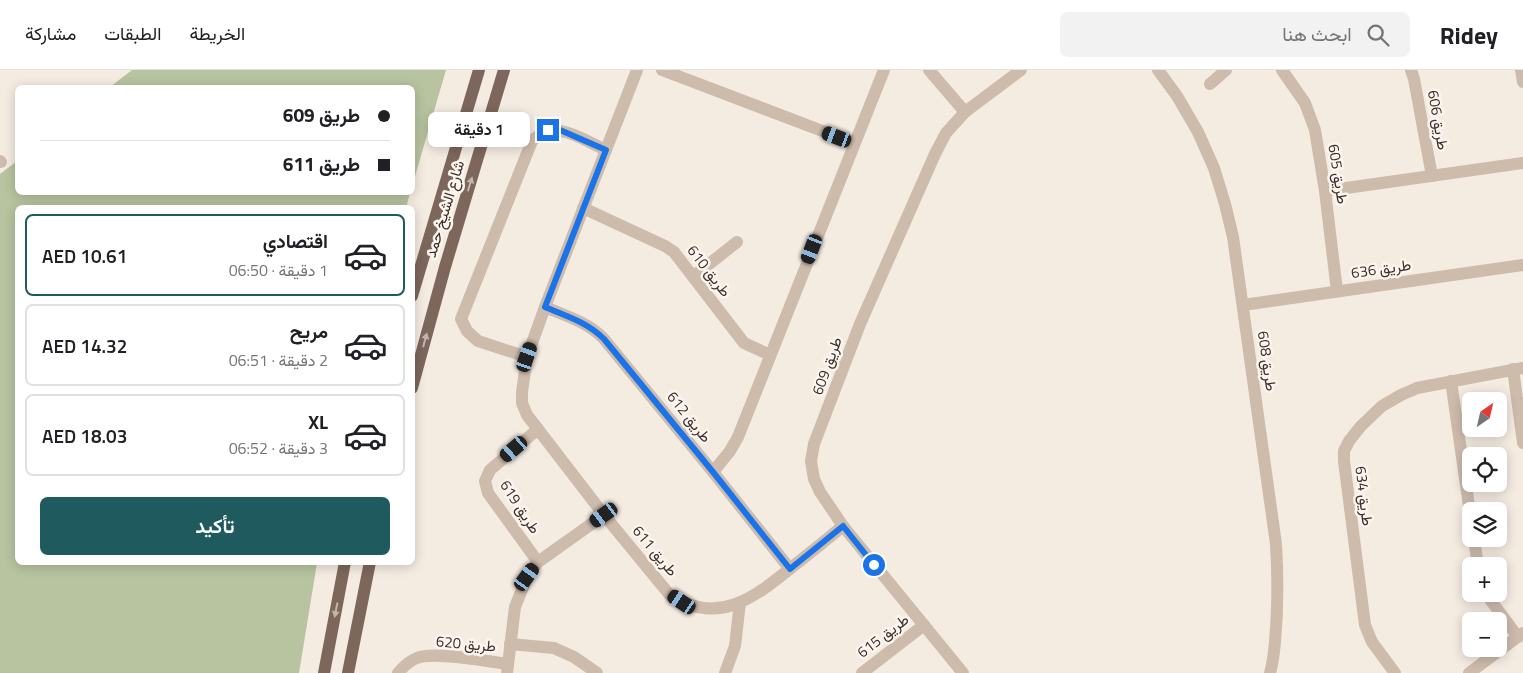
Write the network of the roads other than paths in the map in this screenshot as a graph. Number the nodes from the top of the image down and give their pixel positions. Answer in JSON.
{"nodes":[{"id":1,"x":479,"y":70,"type":"edge"},
{"id":2,"x":504,"y":70,"type":"edge"},
{"id":3,"x":637,"y":70,"type":"edge"},
{"id":4,"x":662,"y":70,"type":"edge"},
{"id":5,"x":884,"y":70,"type":"edge"},
{"id":6,"x":929,"y":70,"type":"edge"},
{"id":7,"x":1021,"y":70,"type":"edge"},
{"id":8,"x":1158,"y":70,"type":"edge"},
{"id":9,"x":1226,"y":70,"type":"edge"},
{"id":10,"x":1282,"y":70,"type":"edge"},
{"id":11,"x":1411,"y":70,"type":"edge"},
{"id":12,"x":1521,"y":70,"type":"edge"},
{"id":13,"x":1523,"y":82,"type":"edge"},
{"id":14,"x":1210,"y":84,"type":"dead end"},
{"id":15,"x":965,"y":112,"type":"junction"},
{"id":16,"x":854,"y":143,"type":"junction"},
{"id":17,"x":606,"y":150,"type":"junction"},
{"id":18,"x":1523,"y":163,"type":"edge"},
{"id":19,"x":1432,"y":176,"type":"junction"},
{"id":20,"x":1325,"y":191,"type":"junction"},
{"id":21,"x":583,"y":208,"type":"junction"},
{"id":22,"x":737,"y":242,"type":"dead end"},
{"id":23,"x":1523,"y":265,"type":"edge"},
{"id":24,"x":694,"y":276,"type":"junction"},
{"id":25,"x":415,"y":286,"type":"edge"},
{"id":26,"x":1337,"y":291,"type":"junction"},
{"id":27,"x":1243,"y":305,"type":"junction"},
{"id":28,"x":545,"y":307,"type":"junction"},
{"id":29,"x":770,"y":354,"type":"junction"},
{"id":30,"x":527,"y":357,"type":"junction"},
{"id":31,"x":1518,"y":369,"type":"edge"},
{"id":32,"x":415,"y":377,"type":"edge"},
{"id":33,"x":1451,"y":381,"type":"junction"},
{"id":34,"x":538,"y":429,"type":"junction"},
{"id":35,"x":1523,"y":443,"type":"edge"},
{"id":36,"x":713,"y":472,"type":"junction"},
{"id":37,"x":1468,"y":502,"type":"edge"},
{"id":38,"x":604,"y":515,"type":"junction"},
{"id":39,"x":843,"y":526,"type":"junction"},
{"id":40,"x":538,"y":562,"type":"junction"},
{"id":41,"x":345,"y":565,"type":"edge"},
{"id":42,"x":369,"y":565,"type":"edge"},
{"id":43,"x":790,"y":569,"type":"junction"},
{"id":44,"x":740,"y":602,"type":"junction"},
{"id":45,"x":1493,"y":602,"type":"edge"},
{"id":46,"x":924,"y":624,"type":"junction"},
{"id":47,"x":1521,"y":635,"type":"edge"},
{"id":48,"x":510,"y":644,"type":"junction"},
{"id":49,"x":507,"y":668,"type":"edge"},
{"id":50,"x":868,"y":671,"type":"edge"},
{"id":51,"x":324,"y":673,"type":"edge"},
{"id":52,"x":348,"y":673,"type":"edge"},
{"id":53,"x":398,"y":673,"type":"edge"},
{"id":54,"x":597,"y":673,"type":"edge"},
{"id":55,"x":725,"y":673,"type":"edge"},
{"id":56,"x":963,"y":673,"type":"edge"},
{"id":57,"x":1270,"y":673,"type":"edge"},
{"id":58,"x":1395,"y":673,"type":"edge"},
{"id":59,"x":1470,"y":673,"type":"edge"}],
"edges":[{"from":1,"to":25,"type":"main road","name":"شارع الشيخ حمد"},
{"from":32,"to":2,"type":"main road","name":"شارع الشيخ حمد","one_way":true},
{"from":3,"to":17,"type":"street","name":"طريق 611"},
{"from":4,"to":16,"type":"street"},
{"from":5,"to":16,"type":"street"},
{"from":6,"to":15,"type":"street"},
{"from":7,"to":15,"type":"street","name":"طريق 609"},
{"from":8,"to":27,"type":"street","name":"طريق 608"},
{"from":9,"to":14,"type":"street"},
{"from":10,"to":20,"type":"street","name":"طريق 605"},
{"from":11,"to":19,"type":"street","name":"طريق 606"},
{"from":12,"to":13,"type":"street"},
{"from":15,"to":39,"type":"street","name":"طريق 609"},
{"from":16,"to":29,"type":"street"},
{"from":17,"to":21,"type":"street","name":"طريق 611"},
{"from":17,"to":30,"type":"street"},
{"from":18,"to":19,"type":"street"},
{"from":19,"to":20,"type":"street"},
{"from":20,"to":26,"type":"street","name":"طريق 605"},
{"from":21,"to":24,"type":"street","name":"طريق 610"},
{"from":21,"to":28,"type":"street","name":"طريق 611"},
{"from":22,"to":24,"type":"street"},
{"from":23,"to":26,"type":"street","name":"طريق 636"},
{"from":24,"to":29,"type":"street","name":"طريق 610"},
{"from":26,"to":27,"type":"street","name":"طريق 636"},
{"from":27,"to":57,"type":"street","name":"طريق 608"},
{"from":28,"to":30,"type":"street","name":"طريق 611"},
{"from":28,"to":36,"type":"street","name":"طريق 612"},
{"from":29,"to":36,"type":"street"},
{"from":30,"to":34,"type":"street","name":"طريق 611"},
{"from":31,"to":33,"type":"street","name":"طريق 634"},
{"from":31,"to":35,"type":"street","name":"طريق 634"},
{"from":33,"to":37,"type":"street"},
{"from":33,"to":58,"type":"street","name":"طريق 634"},
{"from":34,"to":38,"type":"street","name":"طريق 611"},
{"from":34,"to":40,"type":"street","name":"طريق 619"},
{"from":36,"to":43,"type":"street","name":"طريق 612"},
{"from":38,"to":40,"type":"street"},
{"from":38,"to":44,"type":"street","name":"طريق 611"},
{"from":39,"to":43,"type":"street","name":"طريق 611"},
{"from":39,"to":46,"type":"street","name":"طريق 609"},
{"from":40,"to":48,"type":"street"},
{"from":41,"to":51,"type":"main road","one_way":true},
{"from":42,"to":52,"type":"main road"},
{"from":43,"to":44,"type":"street","name":"طريق 611"},
{"from":44,"to":55,"type":"street"},
{"from":45,"to":47,"type":"street"},
{"from":46,"to":50,"type":"street","name":"طريق 615"},
{"from":46,"to":56,"type":"street","name":"طريق 609"},
{"from":47,"to":59,"type":"street"},
{"from":48,"to":49,"type":"street"},
{"from":48,"to":54,"type":"street"},
{"from":49,"to":53,"type":"street","name":"طريق 620"}]}
